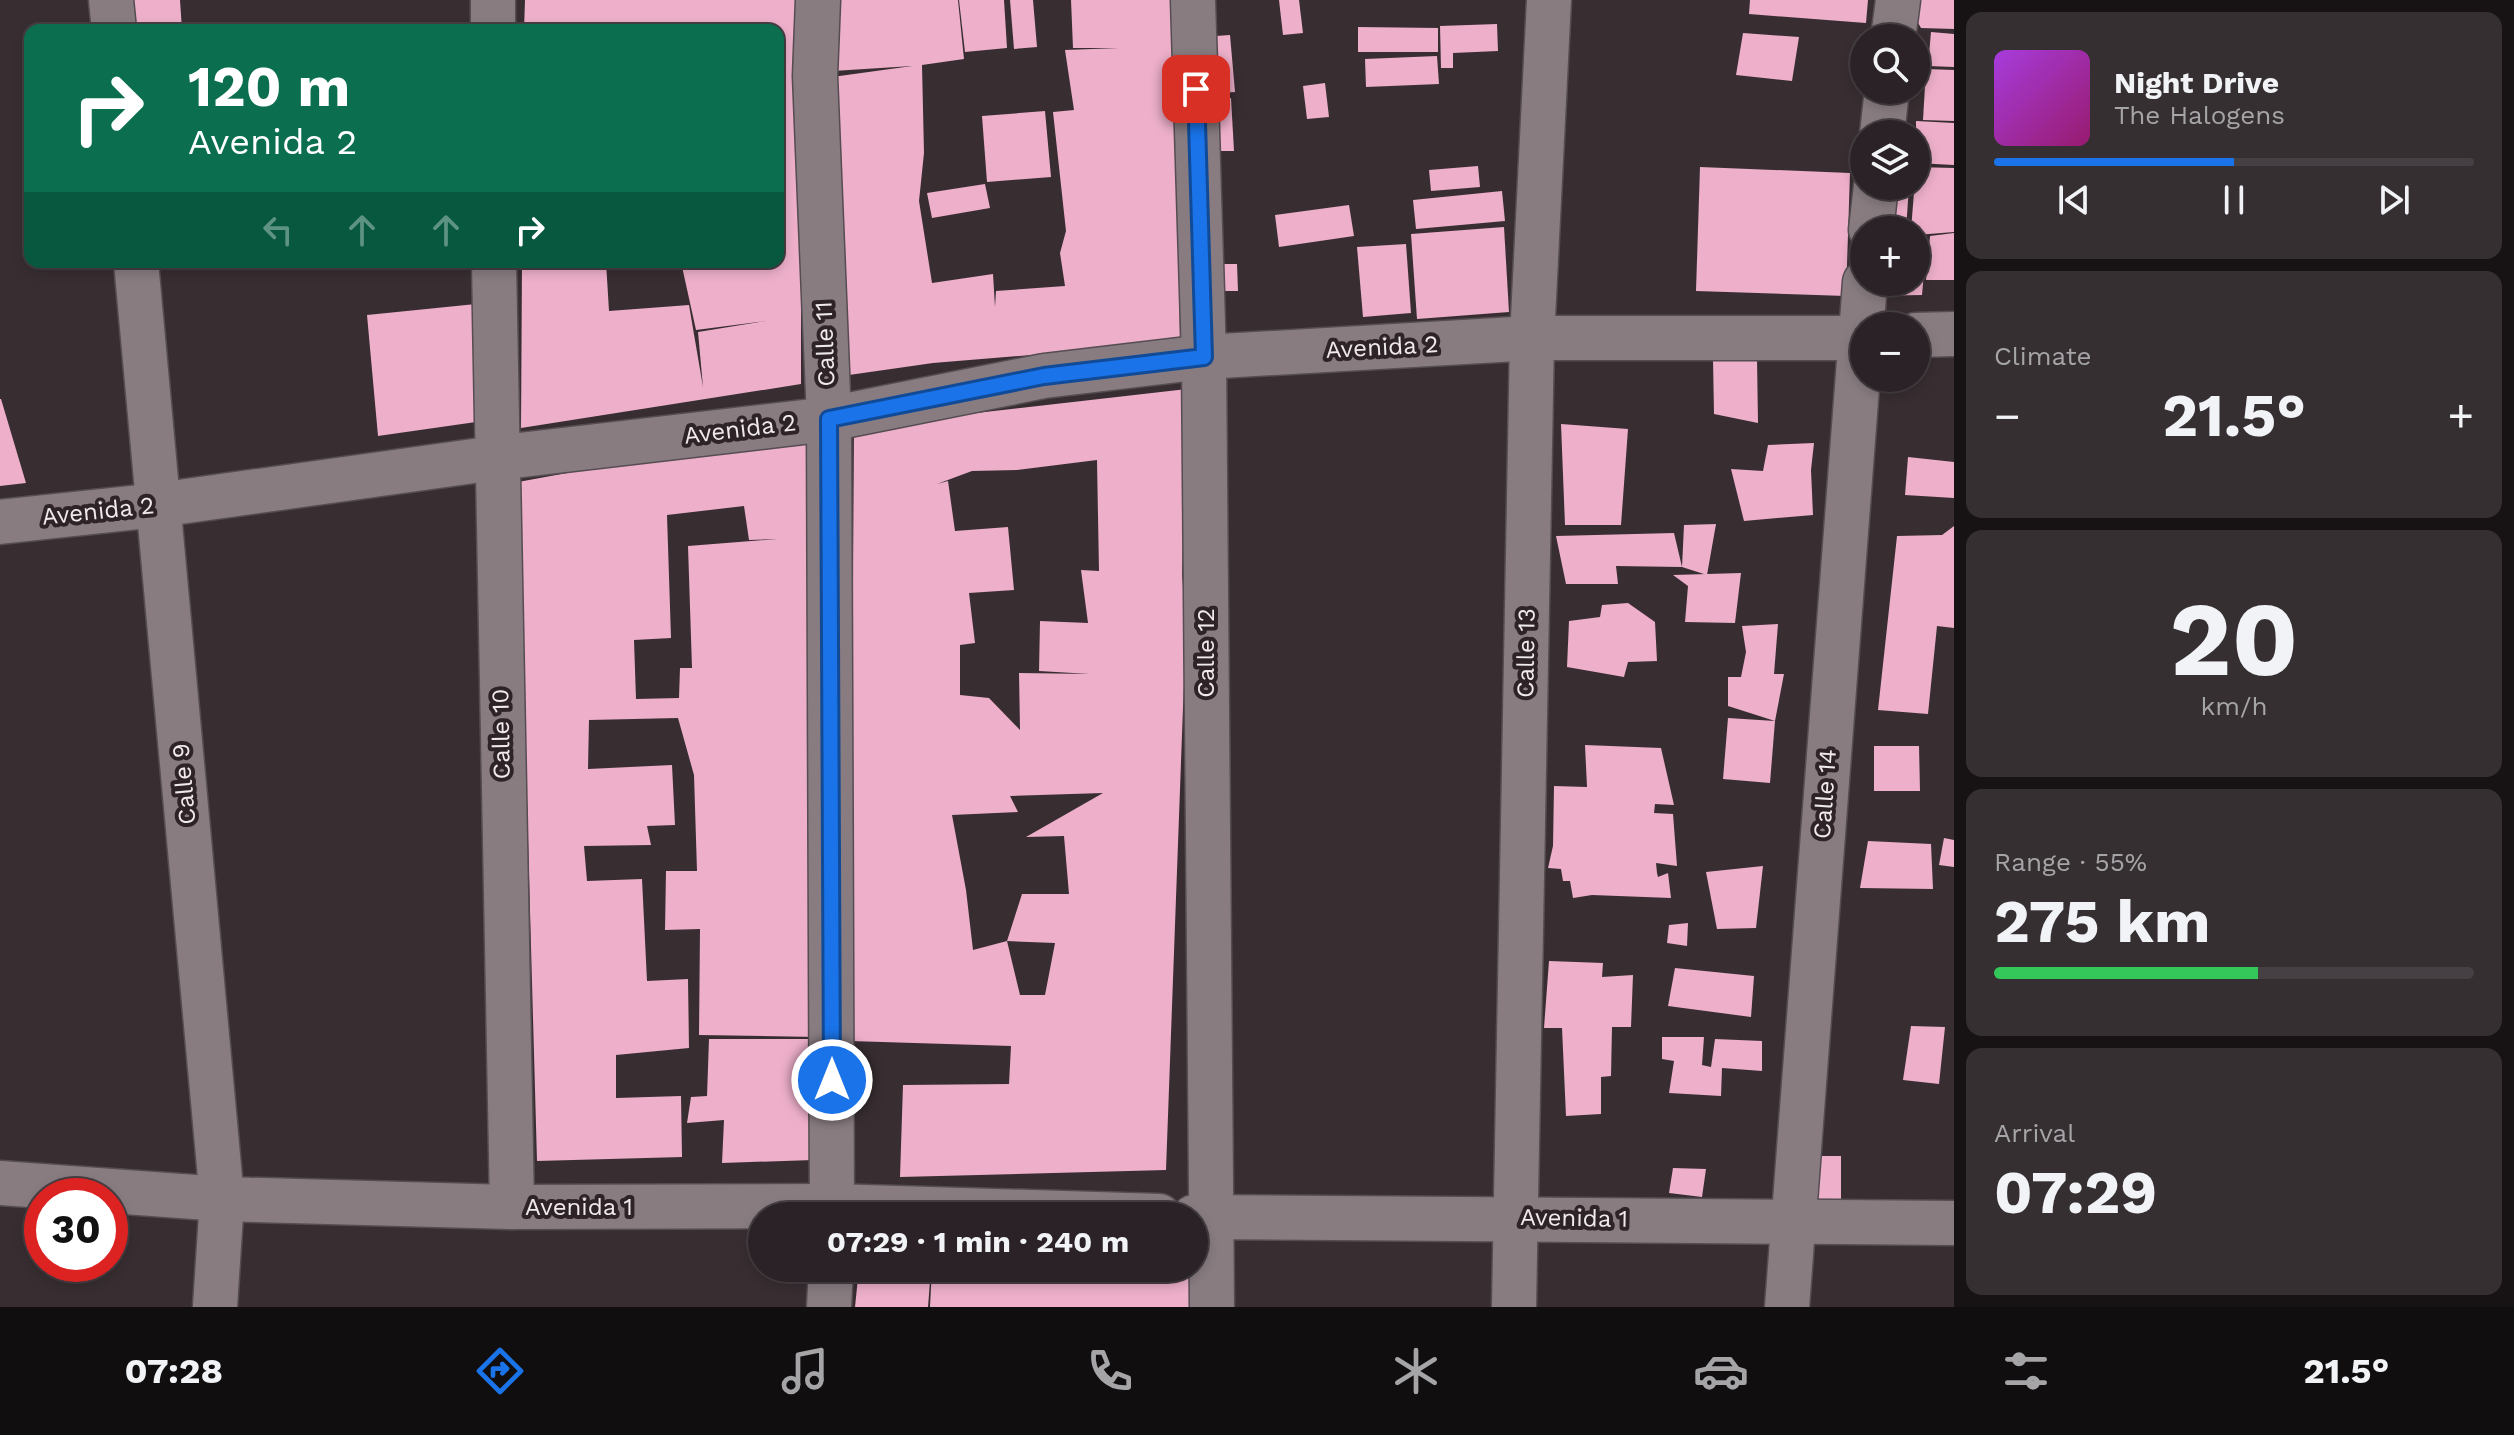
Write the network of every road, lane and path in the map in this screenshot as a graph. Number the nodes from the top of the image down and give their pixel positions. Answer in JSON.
{"nodes":[{"id":1,"x":111,"y":0,"type":"edge"},
{"id":2,"x":493,"y":0,"type":"edge"},
{"id":3,"x":818,"y":0,"type":"edge"},
{"id":4,"x":1193,"y":0,"type":"edge"},
{"id":5,"x":1549,"y":0,"type":"edge"},
{"id":6,"x":1898,"y":0,"type":"edge"},
{"id":7,"x":113,"y":24,"type":"edge"},
{"id":8,"x":493,"y":24,"type":"edge"},
{"id":9,"x":1895,"y":24,"type":"edge"},
{"id":10,"x":137,"y":268,"type":"edge"},
{"id":11,"x":494,"y":268,"type":"edge"},
{"id":12,"x":1954,"y":334,"type":"edge"},
{"id":13,"x":1930,"y":335,"type":"edge"},
{"id":14,"x":1532,"y":338,"type":"junction"},
{"id":15,"x":1850,"y":338,"type":"edge"},
{"id":16,"x":1204,"y":357,"type":"junction"},
{"id":17,"x":1857,"y":392,"type":"edge"},
{"id":18,"x":829,"y":419,"type":"junction"},
{"id":19,"x":495,"y":458,"type":"junction"},
{"id":20,"x":158,"y":505,"type":"junction"},
{"id":21,"x":0,"y":522,"type":"edge"},
{"id":22,"x":0,"y":1183,"type":"edge"},
{"id":23,"x":222,"y":1199,"type":"junction"},
{"id":24,"x":832,"y":1202,"type":"edge"},
{"id":25,"x":1201,"y":1202,"type":"edge"},
{"id":26,"x":512,"y":1207,"type":"junction"},
{"id":27,"x":748,"y":1210,"type":"edge"},
{"id":28,"x":1208,"y":1217,"type":"edge"},
{"id":29,"x":1515,"y":1217,"type":"junction"},
{"id":30,"x":1954,"y":1223,"type":"edge"},
{"id":31,"x":1794,"y":1224,"type":"junction"},
{"id":32,"x":1208,"y":1274,"type":"edge"},
{"id":33,"x":830,"y":1282,"type":"edge"},
{"id":34,"x":215,"y":1307,"type":"edge"},
{"id":35,"x":829,"y":1307,"type":"edge"},
{"id":36,"x":1212,"y":1307,"type":"edge"},
{"id":37,"x":1514,"y":1307,"type":"edge"},
{"id":38,"x":1787,"y":1307,"type":"edge"}],
"edges":[{"from":1,"to":7,"type":"street"},
{"from":2,"to":8,"type":"street"},
{"from":3,"to":18,"type":"street","name":"Calle 11"},
{"from":4,"to":16,"type":"street","name":"Calle 12"},
{"from":5,"to":14,"type":"street","name":"Calle 13"},
{"from":6,"to":9,"type":"street"},
{"from":10,"to":20,"type":"street","name":"Calle 9"},
{"from":11,"to":19,"type":"street","name":"Calle 10"},
{"from":12,"to":13,"type":"street"},
{"from":14,"to":15,"type":"street","name":"Avenida 2"},
{"from":14,"to":16,"type":"street","name":"Avenida 2"},
{"from":14,"to":29,"type":"street","name":"Calle 13"},
{"from":16,"to":18,"type":"street","name":"Avenida 2"},
{"from":16,"to":25,"type":"street","name":"Calle 12"},
{"from":17,"to":31,"type":"street","name":"Calle 14"},
{"from":18,"to":19,"type":"street","name":"Avenida 2"},
{"from":18,"to":24,"type":"street","name":"Calle 11"},
{"from":19,"to":20,"type":"street","name":"Avenida 2"},
{"from":19,"to":26,"type":"street","name":"Calle 10"},
{"from":20,"to":21,"type":"street","name":"Avenida 2"},
{"from":20,"to":23,"type":"street","name":"Calle 9"},
{"from":22,"to":23,"type":"street","name":"Avenida 1"},
{"from":23,"to":26,"type":"street","name":"Avenida 1"},
{"from":23,"to":34,"type":"street","name":"Calle 9"},
{"from":26,"to":27,"type":"street","name":"Avenida 1"},
{"from":28,"to":29,"type":"street","name":"Avenida 1"},
{"from":29,"to":31,"type":"street","name":"Avenida 1"},
{"from":29,"to":37,"type":"street","name":"Calle 13"},
{"from":30,"to":31,"type":"street","name":"Avenida 1"},
{"from":31,"to":38,"type":"street","name":"Calle 14"},
{"from":32,"to":36,"type":"street","name":"Calle 12"},
{"from":33,"to":35,"type":"street"}]}
